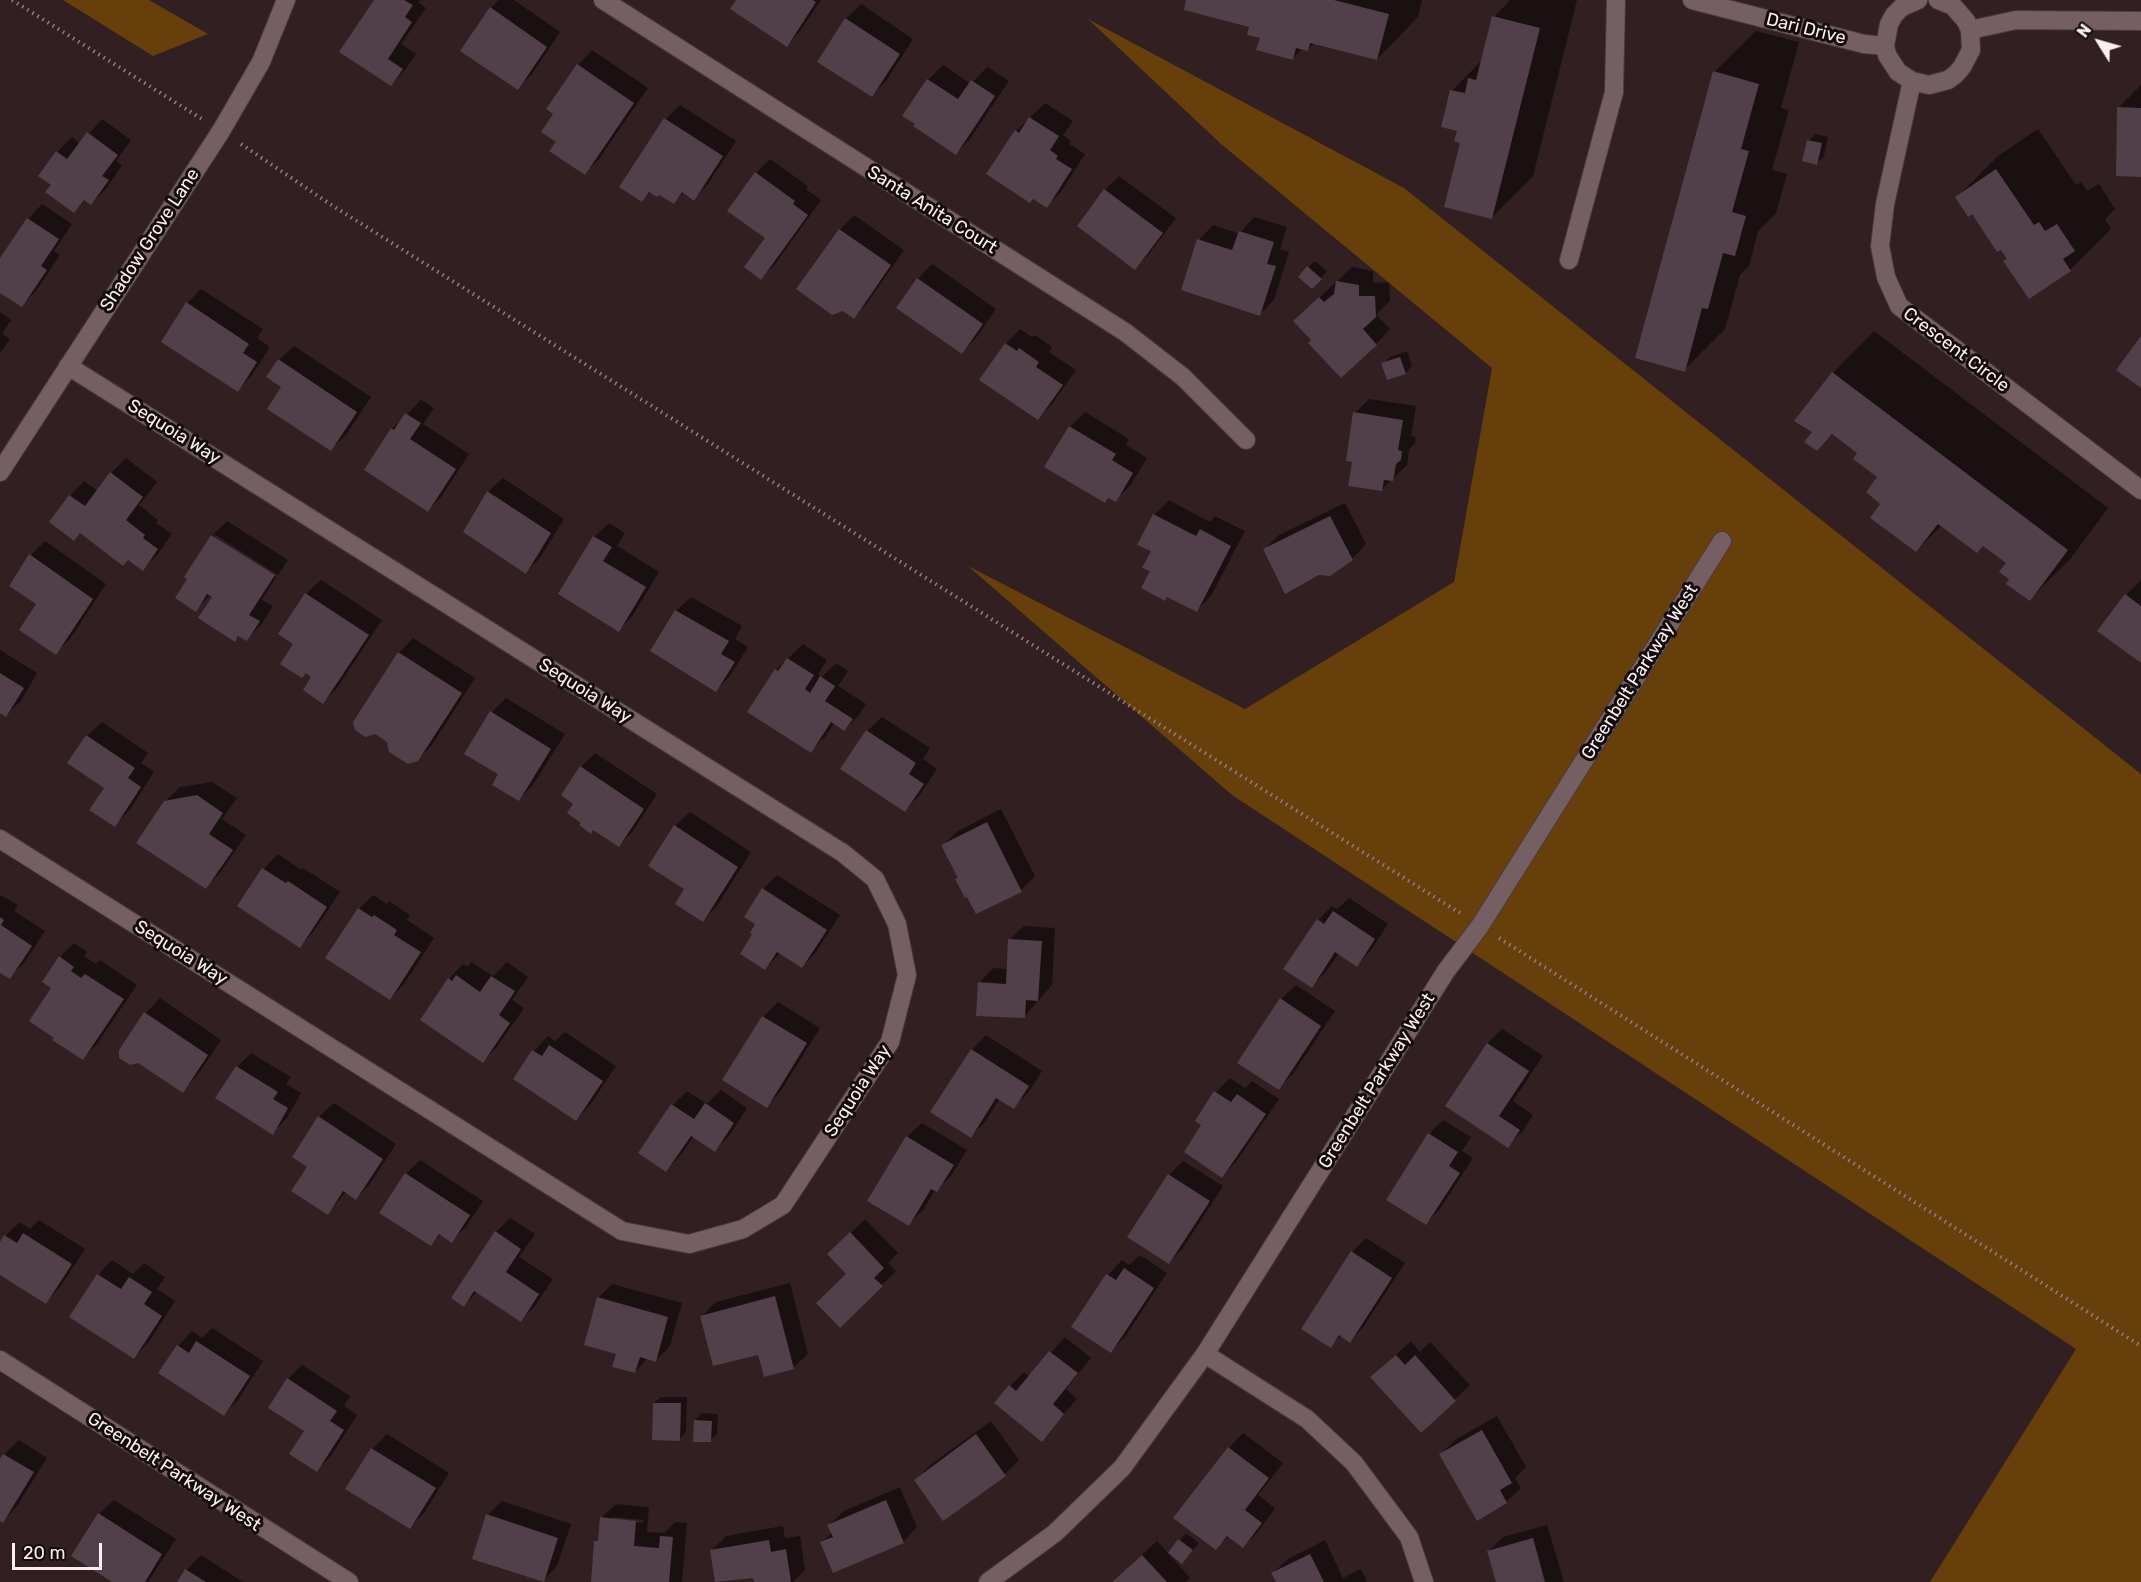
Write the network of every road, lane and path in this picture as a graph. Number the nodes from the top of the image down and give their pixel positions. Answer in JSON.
{"nodes":[{"id":1,"x":12,"y":0,"type":"edge"},
{"id":2,"x":286,"y":0,"type":"edge"},
{"id":3,"x":603,"y":0,"type":"edge"},
{"id":4,"x":1616,"y":0,"type":"edge"},
{"id":5,"x":1692,"y":0,"type":"edge"},
{"id":6,"x":1918,"y":0,"type":"edge"},
{"id":7,"x":1942,"y":0,"type":"edge"},
{"id":8,"x":1747,"y":7,"type":"edge"},
{"id":9,"x":2141,"y":21,"type":"edge"},
{"id":10,"x":1970,"y":30,"type":"junction"},
{"id":11,"x":1885,"y":46,"type":"junction"},
{"id":12,"x":1912,"y":81,"type":"junction"},
{"id":13,"x":221,"y":131,"type":"junction"},
{"id":14,"x":1569,"y":260,"type":"dead end"},
{"id":15,"x":69,"y":366,"type":"junction"},
{"id":16,"x":1246,"y":440,"type":"dead end"},
{"id":17,"x":0,"y":472,"type":"edge"},
{"id":18,"x":2141,"y":490,"type":"edge"},
{"id":19,"x":1722,"y":541,"type":"dead end"},
{"id":20,"x":0,"y":839,"type":"edge"},
{"id":21,"x":1480,"y":926,"type":"junction"},
{"id":22,"x":2141,"y":1346,"type":"edge"},
{"id":23,"x":1205,"y":1354,"type":"junction"},
{"id":24,"x":0,"y":1360,"type":"edge"},
{"id":25,"x":349,"y":1582,"type":"edge"},
{"id":26,"x":988,"y":1582,"type":"edge"},
{"id":27,"x":1424,"y":1582,"type":"edge"}],
"edges":[{"from":1,"to":13,"type":"path"},
{"from":2,"to":13,"type":"street","name":"Shadow Grove Lane"},
{"from":3,"to":16,"type":"street","name":"Santa Anita Court"},
{"from":4,"to":14,"type":"street"},
{"from":5,"to":8,"type":"street","name":"Dari Drive"},
{"from":6,"to":11,"type":"street"},
{"from":7,"to":10,"type":"street"},
{"from":8,"to":11,"type":"street","name":"Dari Drive"},
{"from":9,"to":10,"type":"street"},
{"from":10,"to":12,"type":"street"},
{"from":11,"to":12,"type":"street"},
{"from":12,"to":18,"type":"street","name":"Crescent Circle"},
{"from":13,"to":15,"type":"street","name":"Shadow Grove Lane"},
{"from":13,"to":21,"type":"path"},
{"from":15,"to":17,"type":"street","name":"Shadow Grove Lane"},
{"from":15,"to":20,"type":"street","name":"Sequoia Way"},
{"from":19,"to":21,"type":"street","name":"Greenbelt Parkway West"},
{"from":21,"to":22,"type":"path"},
{"from":21,"to":23,"type":"street","name":"Greenbelt Parkway West"},
{"from":23,"to":26,"type":"street","name":"Greenbelt Parkway West"},
{"from":23,"to":27,"type":"street"},
{"from":24,"to":25,"type":"street","name":"Greenbelt Parkway West"}]}
